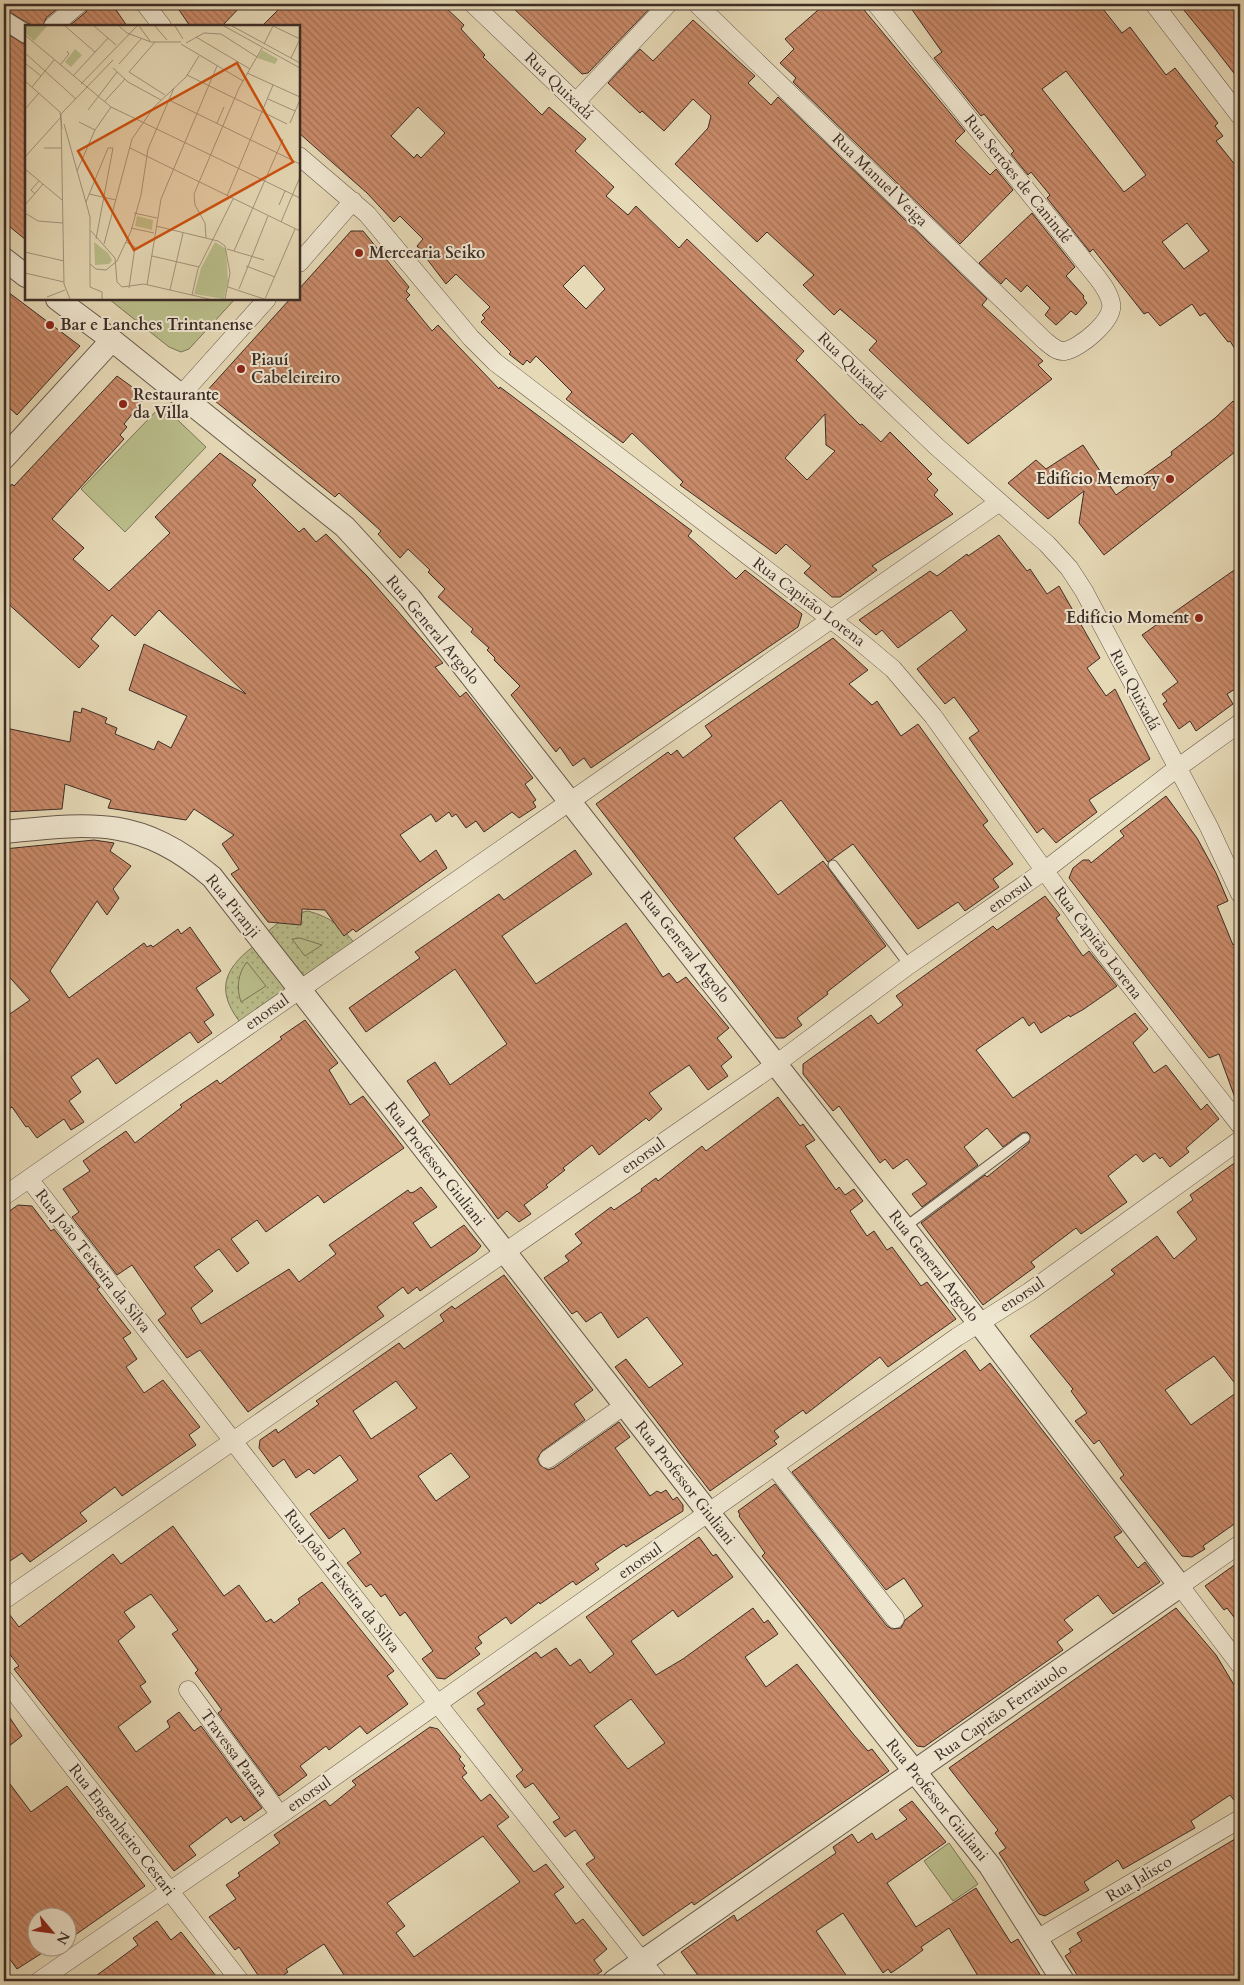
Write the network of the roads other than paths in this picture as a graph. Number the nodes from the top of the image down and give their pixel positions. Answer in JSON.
{"nodes":[{"id":1,"x":79,"y":4,"type":"edge"},
{"id":2,"x":145,"y":4,"type":"edge"},
{"id":3,"x":474,"y":4,"type":"edge"},
{"id":4,"x":668,"y":4,"type":"edge"},
{"id":5,"x":697,"y":4,"type":"edge"},
{"id":6,"x":876,"y":4,"type":"edge"},
{"id":7,"x":1154,"y":4,"type":"edge"},
{"id":8,"x":4,"y":20,"type":"edge"},
{"id":9,"x":54,"y":25,"type":"edge"},
{"id":10,"x":161,"y":25,"type":"edge"},
{"id":11,"x":25,"y":33,"type":"edge"},
{"id":12,"x":576,"y":102,"type":"junction"},
{"id":13,"x":1240,"y":116,"type":"edge"},
{"id":14,"x":300,"y":157,"type":"edge"},
{"id":15,"x":353,"y":201,"type":"junction"},
{"id":16,"x":4,"y":258,"type":"edge"},
{"id":17,"x":300,"y":262,"type":"edge"},
{"id":18,"x":25,"y":275,"type":"edge"},
{"id":19,"x":58,"y":300,"type":"edge"},
{"id":20,"x":266,"y":300,"type":"edge"},
{"id":21,"x":112,"y":340,"type":"junction"},
{"id":22,"x":1065,"y":351,"type":"joint"},
{"id":23,"x":181,"y":396,"type":"junction"},
{"id":24,"x":4,"y":458,"type":"edge"},
{"id":25,"x":998,"y":503,"type":"junction"},
{"id":26,"x":831,"y":619,"type":"junction"},
{"id":27,"x":1240,"y":723,"type":"edge"},
{"id":28,"x":1176,"y":769,"type":"junction"},
{"id":29,"x":571,"y":800,"type":"junction"},
{"id":30,"x":4,"y":832,"type":"edge"},
{"id":31,"x":833,"y":865,"type":"dead end"},
{"id":32,"x":1044,"y":871,"type":"junction"},
{"id":33,"x":1240,"y":894,"type":"edge"},
{"id":34,"x":909,"y":965,"type":"junction"},
{"id":35,"x":299,"y":990,"type":"junction"},
{"id":36,"x":776,"y":1064,"type":"junction"},
{"id":37,"x":1240,"y":1125,"type":"edge"},
{"id":38,"x":1026,"y":1138,"type":"dead end"},
{"id":39,"x":1240,"y":1140,"type":"edge"},
{"id":40,"x":29,"y":1179,"type":"junction"},
{"id":41,"x":4,"y":1196,"type":"edge"},
{"id":42,"x":904,"y":1228,"type":"junction"},
{"id":43,"x":505,"y":1252,"type":"junction"},
{"id":44,"x":979,"y":1323,"type":"junction"},
{"id":45,"x":625,"y":1405,"type":"junction"},
{"id":46,"x":232,"y":1440,"type":"junction"},
{"id":47,"x":548,"y":1459,"type":"dead end"},
{"id":48,"x":774,"y":1466,"type":"junction"},
{"id":49,"x":708,"y":1512,"type":"junction"},
{"id":50,"x":1240,"y":1544,"type":"edge"},
{"id":51,"x":1180,"y":1586,"type":"junction"},
{"id":52,"x":4,"y":1600,"type":"edge"},
{"id":53,"x":895,"y":1619,"type":"dead end"},
{"id":54,"x":1240,"y":1665,"type":"edge"},
{"id":55,"x":4,"y":1679,"type":"edge"},
{"id":56,"x":188,"y":1690,"type":"dead end"},
{"id":57,"x":437,"y":1703,"type":"junction"},
{"id":58,"x":915,"y":1773,"type":"junction"},
{"id":59,"x":280,"y":1815,"type":"junction"},
{"id":60,"x":1240,"y":1819,"type":"edge"},
{"id":61,"x":170,"y":1892,"type":"junction"},
{"id":62,"x":1037,"y":1939,"type":"junction"},
{"id":63,"x":642,"y":1962,"type":"junction"},
{"id":64,"x":40,"y":1981,"type":"edge"},
{"id":65,"x":240,"y":1981,"type":"edge"},
{"id":66,"x":614,"y":1981,"type":"edge"},
{"id":67,"x":658,"y":1981,"type":"edge"},
{"id":68,"x":1063,"y":1981,"type":"edge"}],
"edges":[{"from":1,"to":9,"type":"street"},
{"from":2,"to":10,"type":"street"},
{"from":3,"to":12,"type":"street","name":"Rua Quixadá"},
{"from":4,"to":12,"type":"street"},
{"from":5,"to":22,"type":"street","name":"Rua Manuel Veiga"},
{"from":6,"to":22,"type":"street","name":"Rua Sertões de Canindé"},
{"from":7,"to":13,"type":"street"},
{"from":8,"to":11,"type":"street"},
{"from":12,"to":25,"type":"street","name":"Rua Quixadá"},
{"from":14,"to":15,"type":"street","name":"Rua Capitão Lorena"},
{"from":15,"to":17,"type":"street"},
{"from":15,"to":26,"type":"street","name":"Rua Capitão Lorena"},
{"from":16,"to":18,"type":"street"},
{"from":19,"to":21,"type":"street","name":"Rua General Argolo"},
{"from":20,"to":23,"type":"street"},
{"from":21,"to":23,"type":"street","name":"Rua General Argolo"},
{"from":21,"to":24,"type":"street"},
{"from":23,"to":29,"type":"street","name":"Rua General Argolo"},
{"from":25,"to":26,"type":"street","name":"enorsul"},
{"from":25,"to":28,"type":"street","name":"Rua Quixadá"},
{"from":26,"to":29,"type":"street","name":"enorsul"},
{"from":26,"to":32,"type":"street","name":"Rua Capitão Lorena"},
{"from":27,"to":28,"type":"street","name":"enorsul"},
{"from":28,"to":32,"type":"street","name":"enorsul"},
{"from":28,"to":33,"type":"street","name":"Rua Quixadá"},
{"from":29,"to":35,"type":"street","name":"enorsul"},
{"from":29,"to":36,"type":"street","name":"Rua General Argolo"},
{"from":30,"to":35,"type":"street","name":"Rua Piranji"},
{"from":31,"to":34,"type":"lane"},
{"from":32,"to":34,"type":"street","name":"enorsul"},
{"from":32,"to":37,"type":"street","name":"Rua Capitão Lorena"},
{"from":34,"to":36,"type":"street","name":"enorsul"},
{"from":35,"to":40,"type":"street","name":"enorsul"},
{"from":35,"to":43,"type":"street","name":"Rua Professor Giuliani"},
{"from":36,"to":42,"type":"street","name":"Rua General Argolo"},
{"from":36,"to":43,"type":"street","name":"enorsul"},
{"from":38,"to":42,"type":"lane"},
{"from":39,"to":44,"type":"street","name":"enorsul"},
{"from":40,"to":41,"type":"street","name":"enorsul"},
{"from":40,"to":46,"type":"street","name":"Rua João Teixeira da Silva"},
{"from":42,"to":44,"type":"street","name":"Rua General Argolo"},
{"from":43,"to":45,"type":"street","name":"Rua Professor Giuliani"},
{"from":43,"to":46,"type":"street","name":"enorsul"},
{"from":44,"to":48,"type":"street","name":"enorsul"},
{"from":44,"to":51,"type":"street","name":"Rua General Argolo"},
{"from":45,"to":47,"type":"street"},
{"from":45,"to":49,"type":"street","name":"Rua Professor Giuliani"},
{"from":46,"to":52,"type":"street","name":"enorsul"},
{"from":46,"to":57,"type":"street","name":"Rua João Teixeira da Silva"},
{"from":48,"to":49,"type":"street","name":"enorsul"},
{"from":48,"to":53,"type":"street"},
{"from":49,"to":57,"type":"street","name":"enorsul"},
{"from":49,"to":58,"type":"street","name":"Rua Professor Giuliani"},
{"from":50,"to":51,"type":"street","name":"Rua Capitão Ferraiuolo"},
{"from":51,"to":54,"type":"street","name":"Rua General Argolo"},
{"from":51,"to":58,"type":"street","name":"Rua Capitão Ferraiuolo"},
{"from":55,"to":61,"type":"street","name":"Rua Engenheiro Cestari"},
{"from":56,"to":59,"type":"street","name":"Travessa Patara"},
{"from":57,"to":59,"type":"street","name":"enorsul"},
{"from":57,"to":63,"type":"street","name":"Rua João Teixeira da Silva"},
{"from":58,"to":62,"type":"street","name":"Rua Professor Giuliani"},
{"from":58,"to":63,"type":"street","name":"Rua Capitão Ferraiuolo"},
{"from":59,"to":61,"type":"street","name":"enorsul"},
{"from":60,"to":62,"type":"street","name":"Rua Jalisco"},
{"from":61,"to":64,"type":"street","name":"enorsul"},
{"from":61,"to":65,"type":"street","name":"Rua Engenheiro Cestari"},
{"from":62,"to":68,"type":"street","name":"Rua Professor Giuliani"},
{"from":63,"to":66,"type":"street","name":"Rua Capitão Ferraiuolo"},
{"from":63,"to":67,"type":"street","name":"Rua João Teixeira da Silva"}]}
